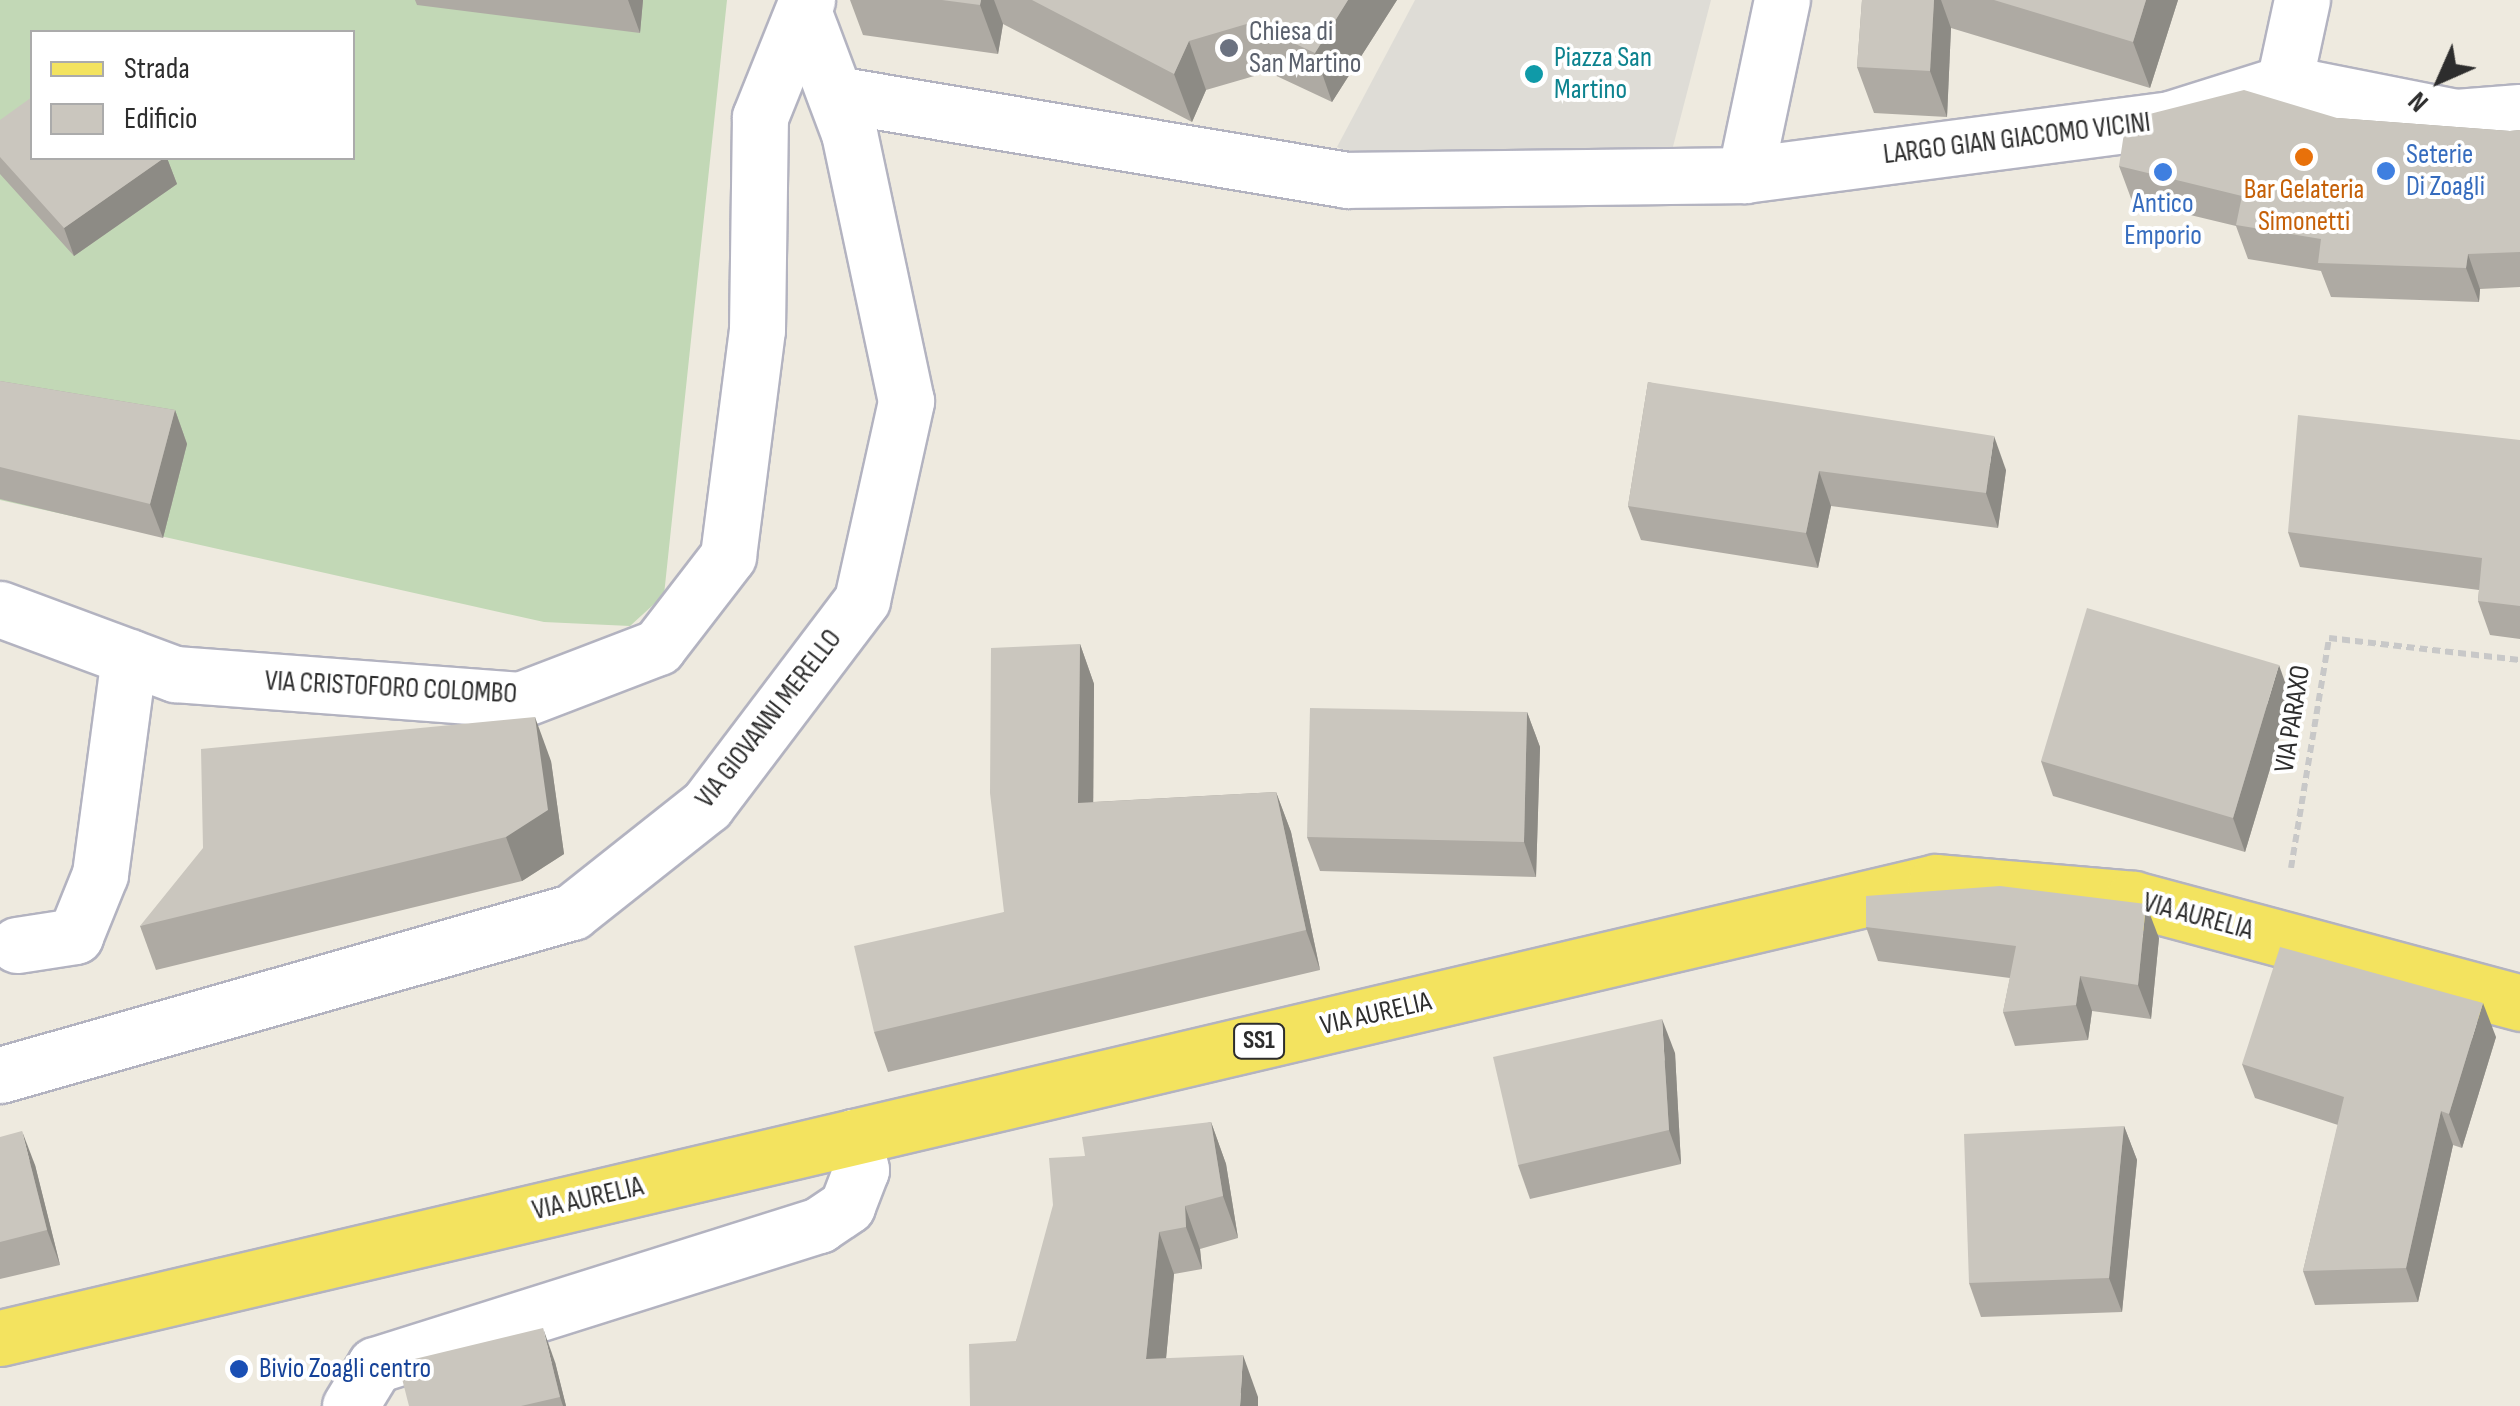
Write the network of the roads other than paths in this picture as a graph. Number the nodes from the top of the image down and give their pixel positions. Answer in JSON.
{"nodes":[{"id":1,"x":1782,"y":0,"type":"edge"},
{"id":2,"x":2302,"y":0,"type":"edge"},
{"id":3,"x":806,"y":8,"type":"edge"},
{"id":4,"x":2284,"y":83,"type":"junction"},
{"id":5,"x":835,"y":94,"type":"junction"},
{"id":6,"x":2520,"y":112,"type":"edge"},
{"id":7,"x":1746,"y":174,"type":"junction"},
{"id":8,"x":0,"y":609,"type":"edge"},
{"id":9,"x":129,"y":657,"type":"junction"},
{"id":10,"x":17,"y":945,"type":"dead end"},
{"id":11,"x":2520,"y":1003,"type":"edge"},
{"id":12,"x":0,"y":1075,"type":"edge"},
{"id":13,"x":854,"y":1136,"type":"junction"},
{"id":14,"x":0,"y":1338,"type":"edge"},
{"id":15,"x":350,"y":1406,"type":"edge"}],
"edges":[{"from":1,"to":7,"type":"street"},
{"from":2,"to":4,"type":"street"},
{"from":3,"to":5,"type":"street","name":"VIA GIOVANNI MERELLO"},
{"from":3,"to":9,"type":"street","name":"VIA CRISTOFORO COLOMBO"},
{"from":4,"to":6,"type":"street"},
{"from":4,"to":7,"type":"street","name":"LARGO GIAN GIACOMO VICINI"},
{"from":5,"to":7,"type":"street","name":"LARGO GIAN GIACOMO VICINI"},
{"from":5,"to":12,"type":"street","name":"VIA GIOVANNI MERELLO"},
{"from":8,"to":9,"type":"street","name":"VIA CRISTOFORO COLOMBO"},
{"from":9,"to":10,"type":"street"},
{"from":11,"to":13,"type":"main road","name":"VIA AURELIA","number":"SS1"},
{"from":13,"to":14,"type":"main road","name":"VIA AURELIA","number":"SS1"},
{"from":13,"to":15,"type":"street"}]}
